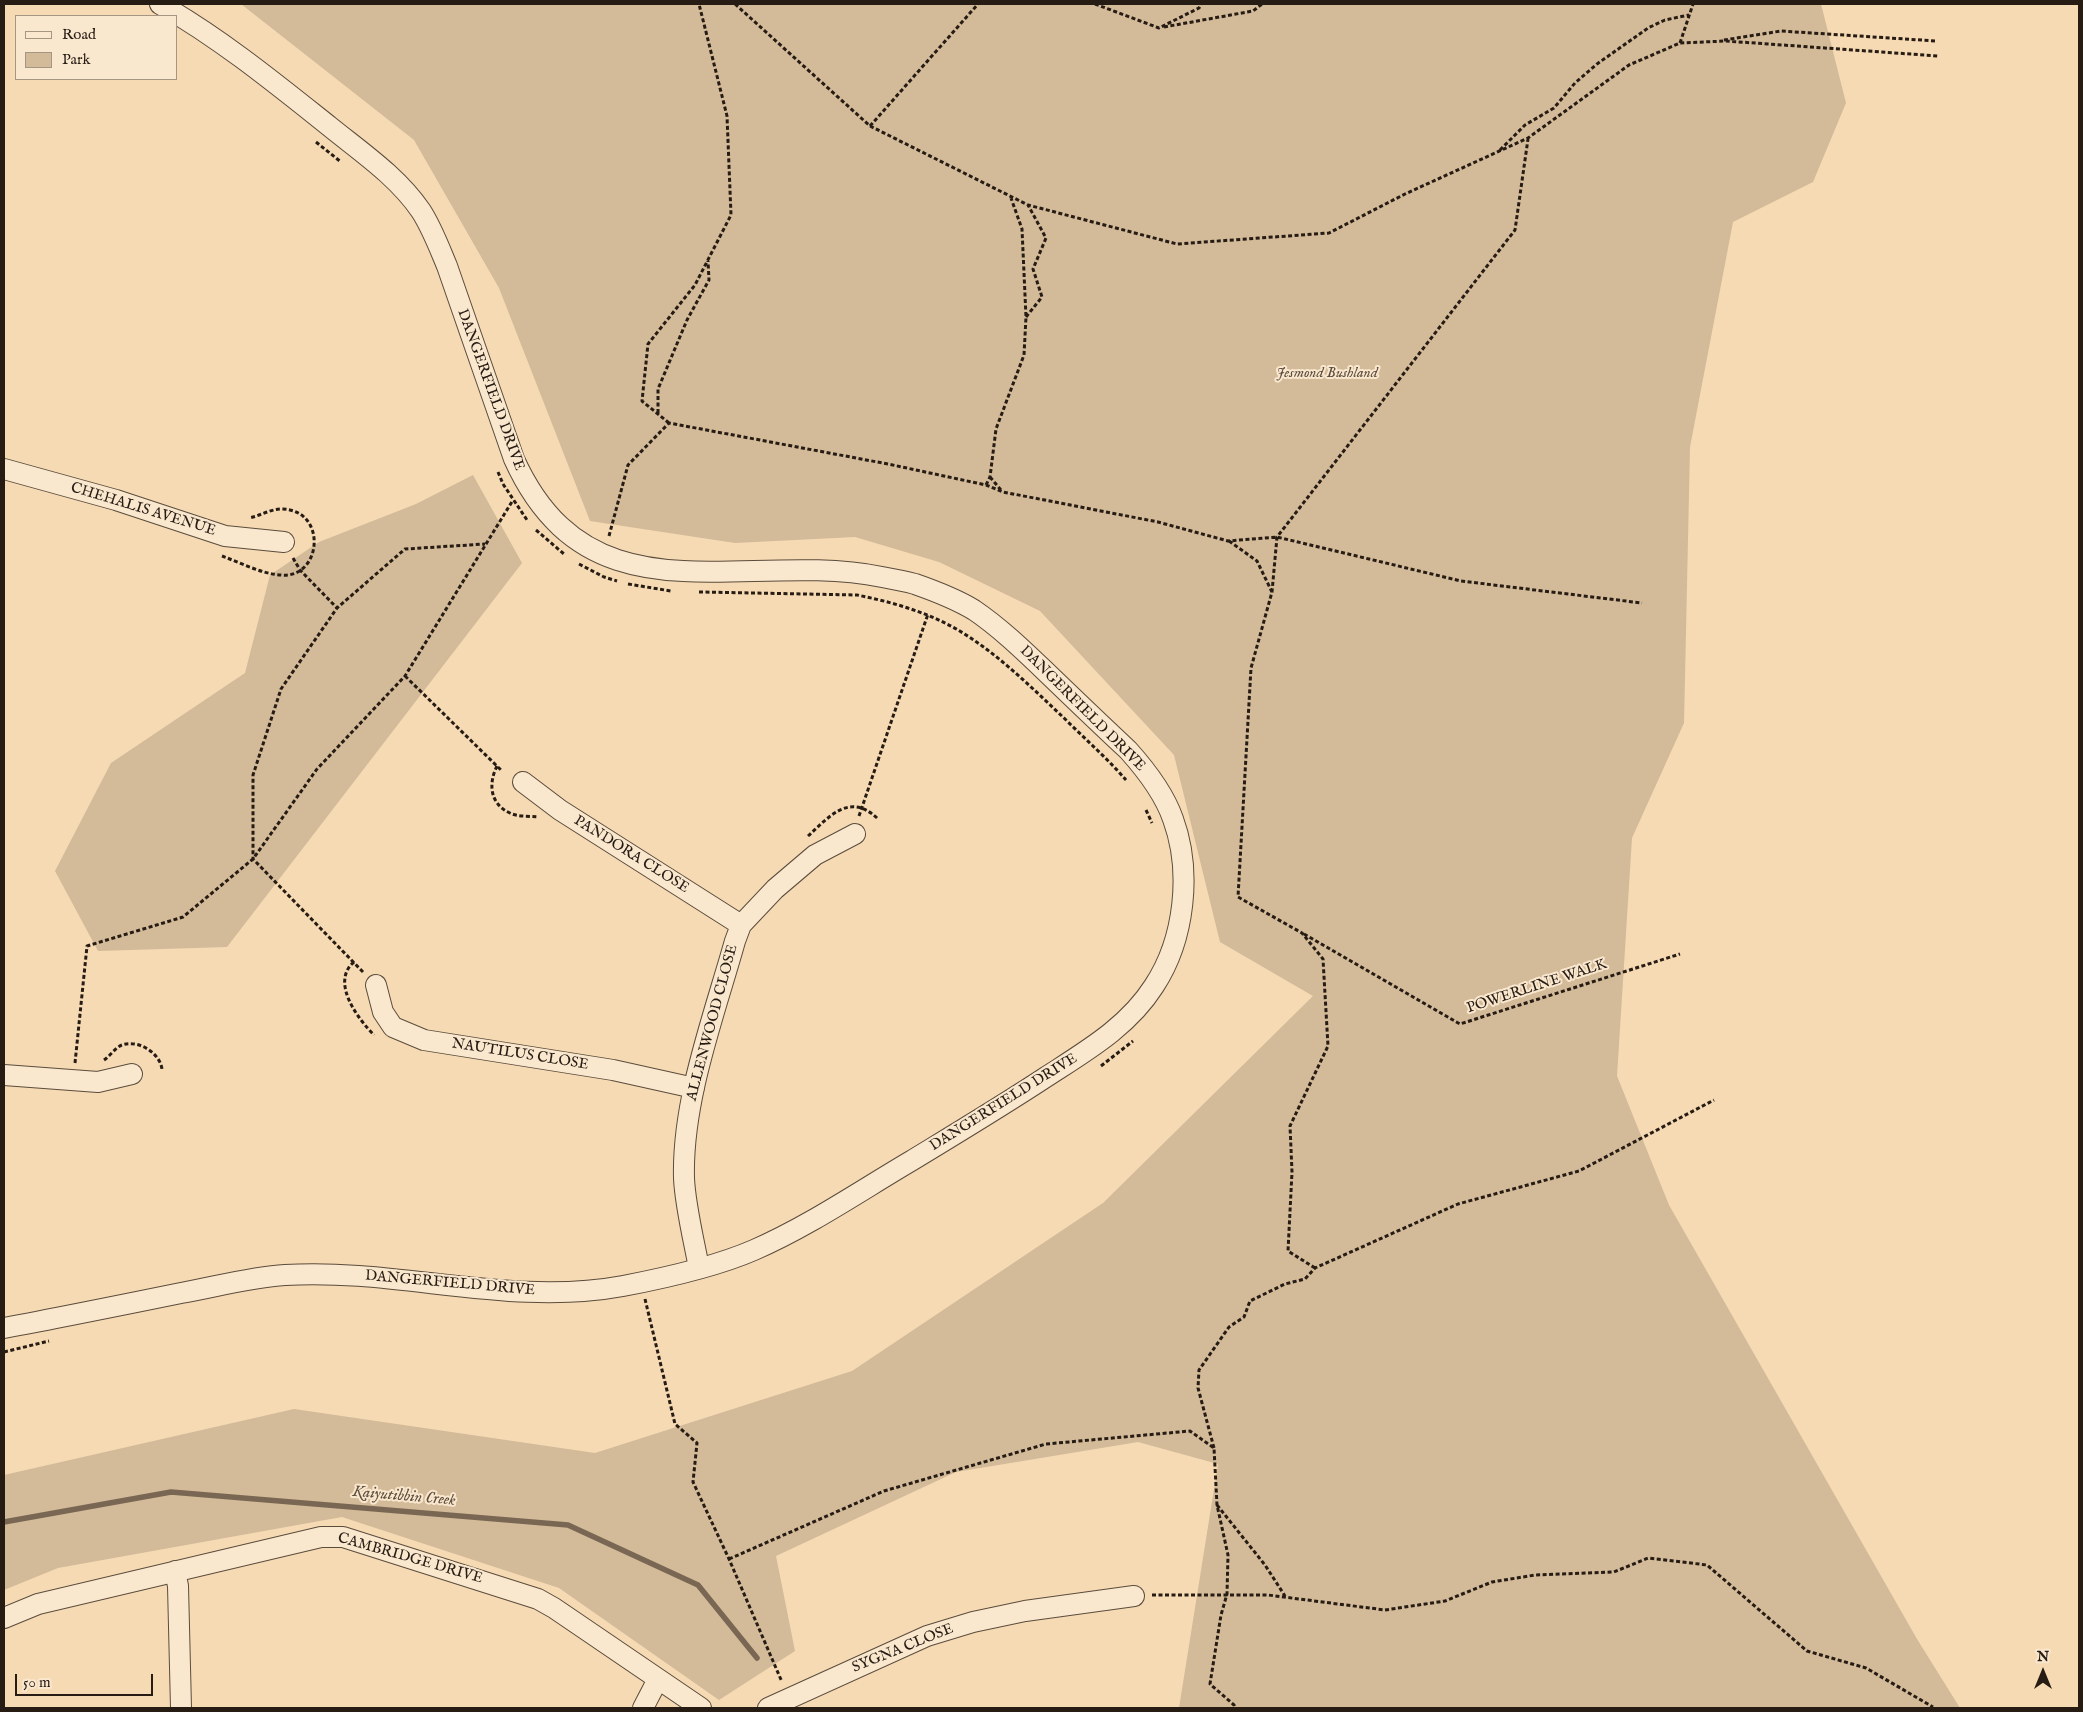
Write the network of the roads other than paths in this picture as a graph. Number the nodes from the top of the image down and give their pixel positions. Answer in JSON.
{"nodes":[{"id":1,"x":160,"y":4,"type":"edge"},
{"id":2,"x":4,"y":469,"type":"edge"},
{"id":3,"x":284,"y":542,"type":"road end"},
{"id":4,"x":523,"y":782,"type":"dead end"},
{"id":5,"x":855,"y":834,"type":"dead end"},
{"id":6,"x":741,"y":925,"type":"junction"},
{"id":7,"x":376,"y":985,"type":"road end"},
{"id":8,"x":132,"y":1074,"type":"dead end"},
{"id":9,"x":4,"y":1075,"type":"edge"},
{"id":10,"x":694,"y":1088,"type":"junction"},
{"id":11,"x":698,"y":1268,"type":"junction"},
{"id":12,"x":4,"y":1328,"type":"edge"},
{"id":13,"x":175,"y":1571,"type":"junction"},
{"id":14,"x":1134,"y":1596,"type":"road end"},
{"id":15,"x":4,"y":1618,"type":"edge"},
{"id":16,"x":658,"y":1679,"type":"junction"},
{"id":17,"x":181,"y":1708,"type":"edge"},
{"id":18,"x":643,"y":1708,"type":"edge"},
{"id":19,"x":701,"y":1708,"type":"edge"},
{"id":20,"x":768,"y":1708,"type":"edge"}],
"edges":[{"from":1,"to":11,"type":"street","name":"DANGERFIELD DRIVE"},
{"from":2,"to":3,"type":"street","name":"CHEHALIS AVENUE"},
{"from":4,"to":6,"type":"street","name":"PANDORA CLOSE"},
{"from":5,"to":6,"type":"street","name":"ALLENWOOD CLOSE"},
{"from":6,"to":10,"type":"street","name":"ALLENWOOD CLOSE"},
{"from":7,"to":10,"type":"street","name":"NAUTILUS CLOSE"},
{"from":8,"to":9,"type":"street"},
{"from":10,"to":11,"type":"street","name":"ALLENWOOD CLOSE"},
{"from":11,"to":12,"type":"street","name":"DANGERFIELD DRIVE"},
{"from":13,"to":15,"type":"street","name":"CAMBRIDGE DRIVE"},
{"from":13,"to":16,"type":"street","name":"CAMBRIDGE DRIVE"},
{"from":13,"to":17,"type":"street"},
{"from":14,"to":20,"type":"street","name":"SYGNA CLOSE"},
{"from":16,"to":18,"type":"street"},
{"from":16,"to":19,"type":"street","name":"CAMBRIDGE DRIVE"}]}
